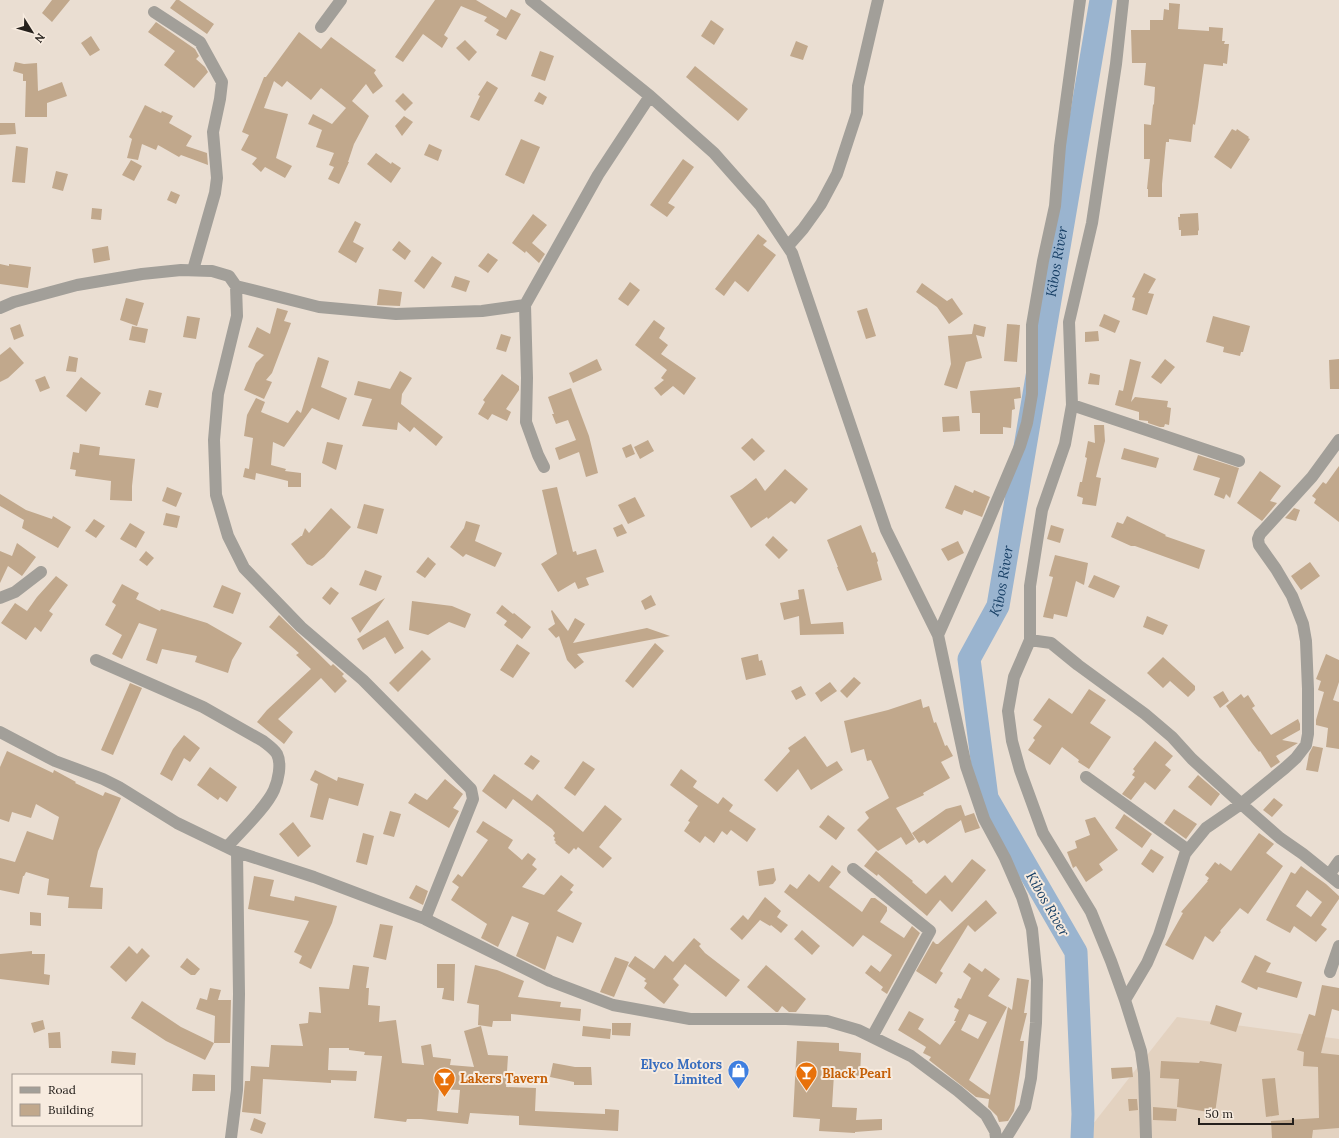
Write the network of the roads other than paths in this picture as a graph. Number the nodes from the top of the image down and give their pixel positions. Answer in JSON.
{"nodes":[{"id":1,"x":341,"y":0,"type":"edge"},
{"id":2,"x":531,"y":0,"type":"edge"},
{"id":3,"x":878,"y":0,"type":"edge"},
{"id":4,"x":1080,"y":0,"type":"edge"},
{"id":5,"x":1123,"y":0,"type":"edge"},
{"id":6,"x":154,"y":12,"type":"dead end"},
{"id":7,"x":320,"y":27,"type":"dead end"},
{"id":8,"x":650,"y":96,"type":"junction"},
{"id":9,"x":788,"y":246,"type":"junction"},
{"id":10,"x":193,"y":270,"type":"junction"},
{"id":11,"x":236,"y":286,"type":"junction"},
{"id":12,"x":525,"y":306,"type":"junction"},
{"id":13,"x":0,"y":308,"type":"edge"},
{"id":14,"x":1072,"y":405,"type":"junction"},
{"id":15,"x":1339,"y":440,"type":"edge"},
{"id":16,"x":1239,"y":461,"type":"dead end"},
{"id":17,"x":544,"y":467,"type":"dead end"},
{"id":18,"x":41,"y":572,"type":"dead end"},
{"id":19,"x":0,"y":598,"type":"edge"},
{"id":20,"x":938,"y":635,"type":"junction"},
{"id":21,"x":1030,"y":640,"type":"junction"},
{"id":22,"x":96,"y":660,"type":"dead end"},
{"id":23,"x":0,"y":732,"type":"edge"},
{"id":24,"x":1086,"y":777,"type":"dead end"},
{"id":25,"x":1241,"y":804,"type":"junction"},
{"id":26,"x":232,"y":850,"type":"junction"},
{"id":27,"x":1188,"y":850,"type":"junction"},
{"id":28,"x":1339,"y":861,"type":"edge"},
{"id":29,"x":853,"y":869,"type":"dead end"},
{"id":30,"x":1329,"y":875,"type":"junction"},
{"id":31,"x":1339,"y":882,"type":"edge"},
{"id":32,"x":425,"y":919,"type":"junction"},
{"id":33,"x":1339,"y":946,"type":"edge"},
{"id":34,"x":1330,"y":972,"type":"dead end"},
{"id":35,"x":1125,"y":1000,"type":"junction"},
{"id":36,"x":872,"y":1037,"type":"junction"},
{"id":37,"x":231,"y":1138,"type":"edge"},
{"id":38,"x":996,"y":1138,"type":"edge"},
{"id":39,"x":1006,"y":1138,"type":"edge"},
{"id":40,"x":1146,"y":1138,"type":"edge"}],
"edges":[{"from":1,"to":7,"type":"street"},
{"from":2,"to":8,"type":"street"},
{"from":3,"to":9,"type":"street"},
{"from":4,"to":20,"type":"street"},
{"from":5,"to":14,"type":"street"},
{"from":6,"to":10,"type":"street"},
{"from":8,"to":9,"type":"street"},
{"from":8,"to":12,"type":"street"},
{"from":9,"to":20,"type":"street"},
{"from":10,"to":11,"type":"street"},
{"from":10,"to":13,"type":"street"},
{"from":11,"to":12,"type":"street"},
{"from":11,"to":32,"type":"street"},
{"from":12,"to":17,"type":"street"},
{"from":14,"to":16,"type":"street"},
{"from":14,"to":21,"type":"street"},
{"from":15,"to":25,"type":"street"},
{"from":18,"to":19,"type":"street"},
{"from":20,"to":39,"type":"street"},
{"from":21,"to":25,"type":"street"},
{"from":21,"to":35,"type":"street"},
{"from":22,"to":26,"type":"street"},
{"from":23,"to":26,"type":"street"},
{"from":24,"to":27,"type":"street"},
{"from":25,"to":27,"type":"street"},
{"from":25,"to":30,"type":"street"},
{"from":26,"to":32,"type":"street"},
{"from":26,"to":37,"type":"street"},
{"from":27,"to":35,"type":"street"},
{"from":28,"to":30,"type":"street"},
{"from":29,"to":36,"type":"street"},
{"from":30,"to":31,"type":"street"},
{"from":32,"to":36,"type":"street"},
{"from":33,"to":34,"type":"street"},
{"from":35,"to":40,"type":"street"},
{"from":36,"to":38,"type":"street"}]}
